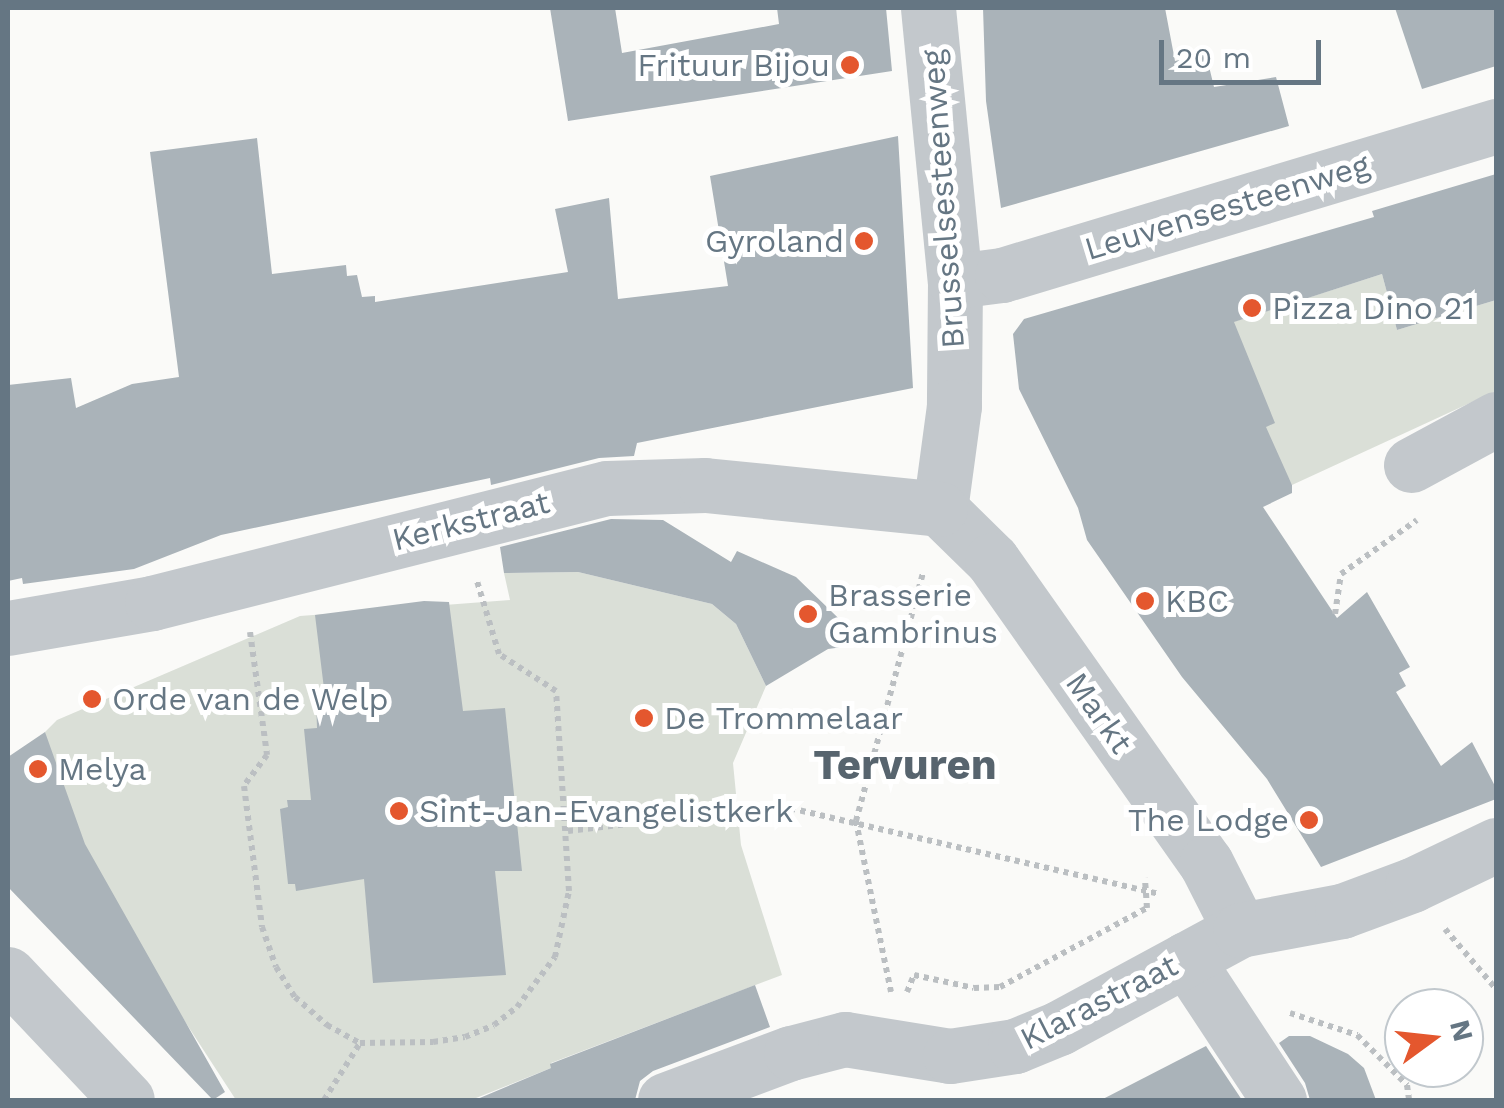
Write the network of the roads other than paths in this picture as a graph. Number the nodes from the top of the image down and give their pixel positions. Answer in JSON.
{"nodes":[{"id":1,"x":928,"y":8,"type":"edge"},
{"id":2,"x":1496,"y":126,"type":"edge"},
{"id":3,"x":955,"y":281,"type":"junction"},
{"id":4,"x":1496,"y":418,"type":"edge"},
{"id":5,"x":1411,"y":465,"type":"dead end"},
{"id":6,"x":940,"y":509,"type":"junction"},
{"id":7,"x":8,"y":628,"type":"edge"},
{"id":8,"x":1492,"y":848,"type":"edge"},
{"id":9,"x":1240,"y":930,"type":"junction"},
{"id":10,"x":1186,"y":959,"type":"junction"},
{"id":11,"x":8,"y":974,"type":"edge"},
{"id":12,"x":952,"y":1078,"type":"edge"},
{"id":13,"x":127,"y":1100,"type":"edge"},
{"id":14,"x":665,"y":1100,"type":"edge"},
{"id":15,"x":1280,"y":1100,"type":"edge"}],
"edges":[{"from":1,"to":3,"type":"street","name":"Brusselsesteenweg"},
{"from":2,"to":3,"type":"street","name":"Leuvensesteenweg"},
{"from":3,"to":6,"type":"street","name":"Brusselsesteenweg"},
{"from":4,"to":5,"type":"street"},
{"from":6,"to":7,"type":"street","name":"Kerkstraat"},
{"from":6,"to":9,"type":"street","name":"Markt"},
{"from":8,"to":9,"type":"street","name":"Klarastraat"},
{"from":9,"to":10,"type":"street","name":"Klarastraat"},
{"from":10,"to":12,"type":"street","name":"Klarastraat"},
{"from":10,"to":15,"type":"street"},
{"from":11,"to":13,"type":"street"},
{"from":12,"to":14,"type":"street","name":"Klarastraat"}]}
